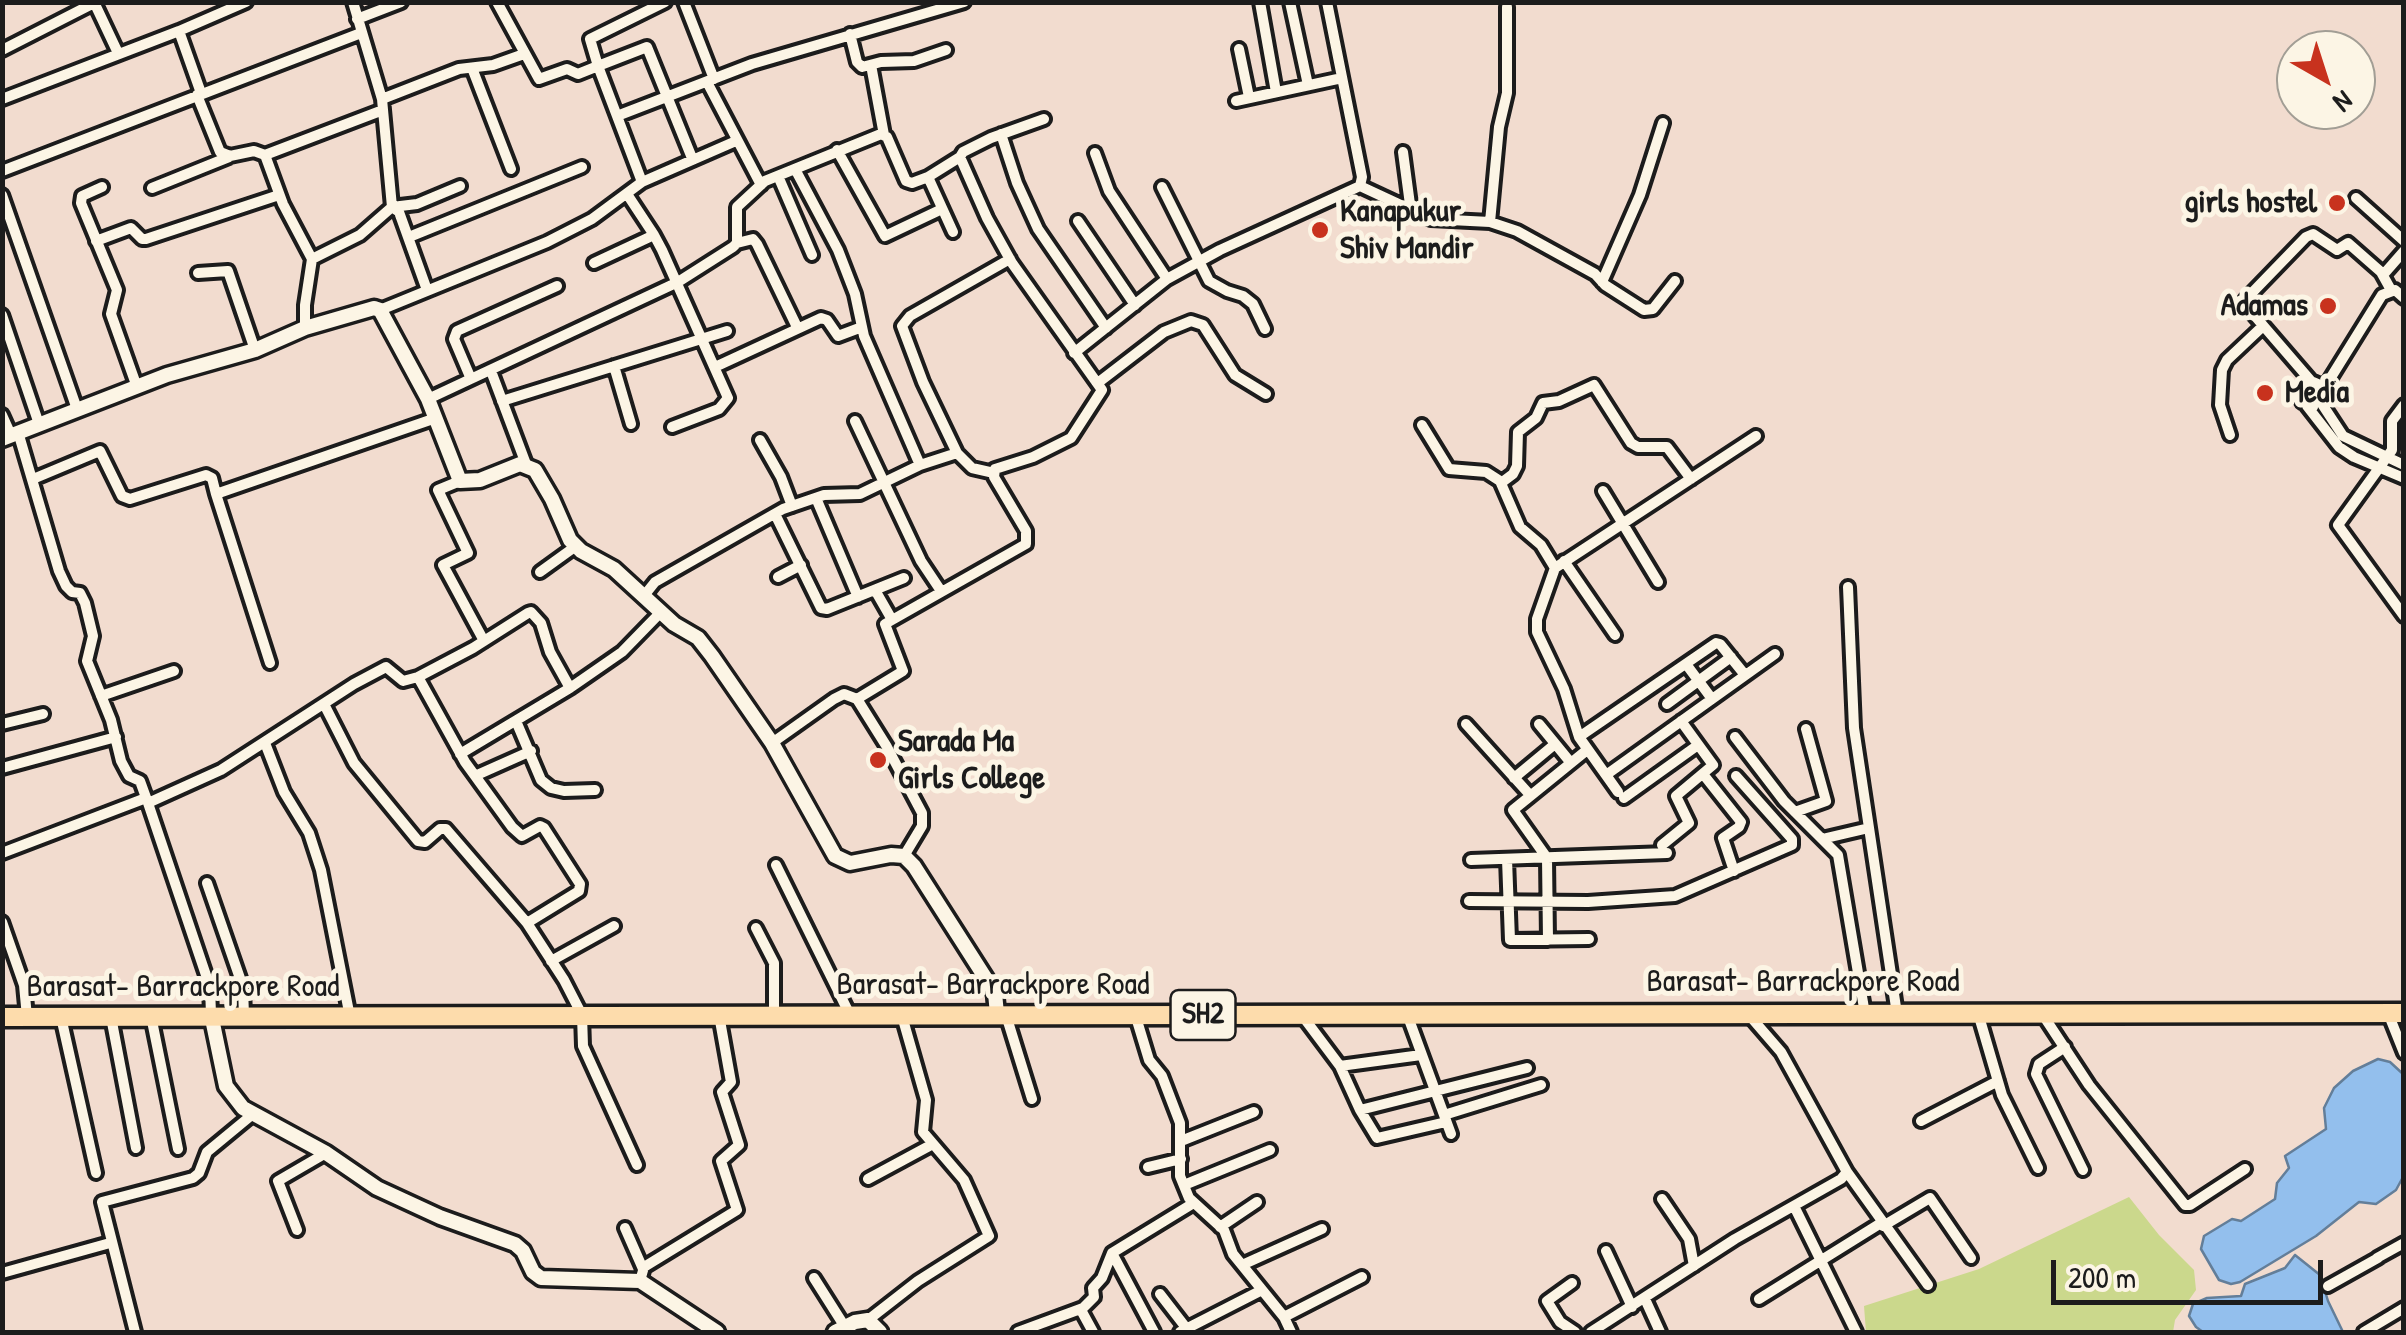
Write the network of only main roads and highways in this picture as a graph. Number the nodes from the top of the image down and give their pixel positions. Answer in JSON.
{"nodes":[{"id":1,"x":2396,"y":1013,"type":"edge"},
{"id":2,"x":2,"y":1017,"type":"edge"}],
"edges":[{"from":1,"to":2,"type":"main road","name":"Barasat- Barrackpore Road","number":"SH2"}]}
